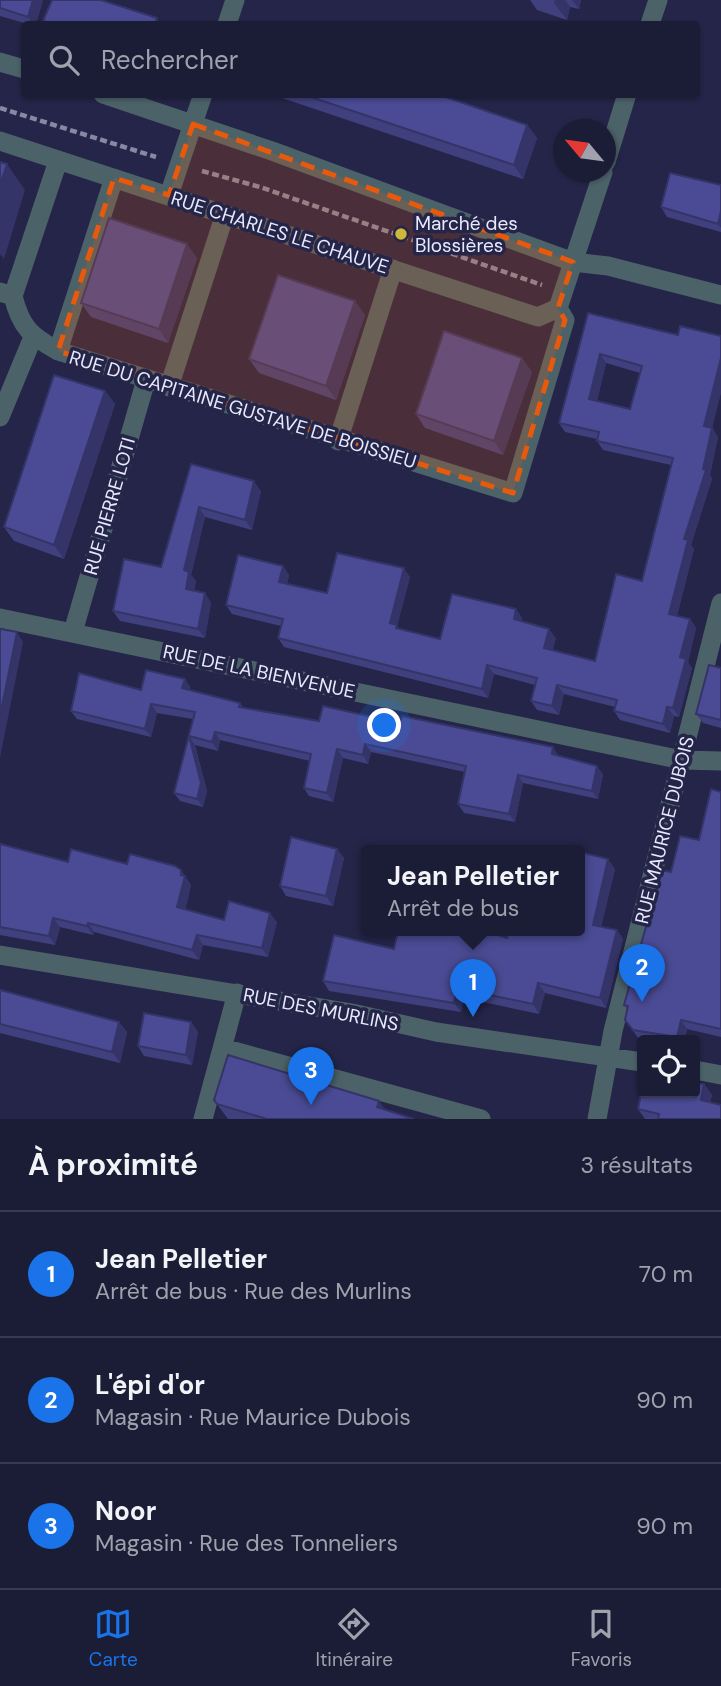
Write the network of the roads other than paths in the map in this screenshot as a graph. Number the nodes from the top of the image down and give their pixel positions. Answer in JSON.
{"nodes":[{"id":1,"x":235,"y":0,"type":"edge"},
{"id":2,"x":658,"y":0,"type":"edge"},
{"id":3,"x":228,"y":21,"type":"edge"},
{"id":4,"x":651,"y":21,"type":"edge"},
{"id":5,"x":0,"y":62,"type":"edge"},
{"id":6,"x":21,"y":68,"type":"edge"},
{"id":7,"x":115,"y":98,"type":"edge"},
{"id":8,"x":202,"y":98,"type":"edge"},
{"id":9,"x":626,"y":98,"type":"edge"},
{"id":10,"x":193,"y":124,"type":"junction"},
{"id":11,"x":616,"y":130,"type":"edge"},
{"id":12,"x":0,"y":141,"type":"edge"},
{"id":13,"x":58,"y":161,"type":"junction"},
{"id":14,"x":114,"y":178,"type":"junction"},
{"id":15,"x":600,"y":182,"type":"edge"},
{"id":16,"x":169,"y":195,"type":"junction"},
{"id":17,"x":225,"y":214,"type":"junction"},
{"id":18,"x":573,"y":262,"type":"junction"},
{"id":19,"x":393,"y":269,"type":"junction"},
{"id":20,"x":6,"y":294,"type":"edge"},
{"id":21,"x":721,"y":295,"type":"edge"},
{"id":22,"x":561,"y":300,"type":"junction"},
{"id":23,"x":33,"y":337,"type":"junction"},
{"id":24,"x":58,"y":351,"type":"junction"},
{"id":25,"x":146,"y":380,"type":"junction"},
{"id":26,"x":169,"y":387,"type":"junction"},
{"id":27,"x":0,"y":417,"type":"edge"},
{"id":28,"x":338,"y":441,"type":"junction"},
{"id":29,"x":721,"y":603,"type":"edge"},
{"id":30,"x":0,"y":618,"type":"edge"},
{"id":31,"x":73,"y":632,"type":"junction"},
{"id":32,"x":682,"y":760,"type":"junction"},
{"id":33,"x":721,"y":761,"type":"edge"},
{"id":34,"x":0,"y":955,"type":"edge"},
{"id":35,"x":237,"y":993,"type":"junction"},
{"id":36,"x":223,"y":1048,"type":"junction"},
{"id":37,"x":610,"y":1057,"type":"junction"},
{"id":38,"x":637,"y":1061,"type":"edge"},
{"id":39,"x":700,"y":1071,"type":"edge"},
{"id":40,"x":721,"y":1074,"type":"edge"},
{"id":41,"x":203,"y":1119,"type":"edge"},
{"id":42,"x":481,"y":1119,"type":"edge"},
{"id":43,"x":597,"y":1119,"type":"edge"}],
"edges":[{"from":1,"to":3,"type":"street"},
{"from":2,"to":4,"type":"street"},
{"from":5,"to":6,"type":"street"},
{"from":7,"to":10,"type":"street"},
{"from":8,"to":10,"type":"street"},
{"from":9,"to":11,"type":"street"},
{"from":10,"to":16,"type":"street"},
{"from":10,"to":18,"type":"street"},
{"from":12,"to":13,"type":"street","name":"RUE CHARLES LE CHAUVE"},
{"from":13,"to":14,"type":"street","name":"RUE CHARLES LE CHAUVE"},
{"from":13,"to":20,"type":"street"},
{"from":14,"to":16,"type":"street","name":"RUE CHARLES LE CHAUVE"},
{"from":14,"to":24,"type":"street"},
{"from":15,"to":18,"type":"street"},
{"from":16,"to":17,"type":"street","name":"RUE CHARLES LE CHAUVE"},
{"from":17,"to":19,"type":"street","name":"RUE CHARLES LE CHAUVE"},
{"from":17,"to":26,"type":"street"},
{"from":18,"to":21,"type":"street"},
{"from":18,"to":22,"type":"street"},
{"from":19,"to":22,"type":"street","name":"RUE CHARLES LE CHAUVE"},
{"from":19,"to":28,"type":"street"},
{"from":20,"to":23,"type":"street"},
{"from":22,"to":28,"type":"street","name":"RUE DU CAPITAINE GUSTAVE DE BOISSIEU"},
{"from":23,"to":24,"type":"street","name":"RUE DU CAPITAINE GUSTAVE DE BOISSIEU"},
{"from":23,"to":27,"type":"street"},
{"from":24,"to":25,"type":"street","name":"RUE DU CAPITAINE GUSTAVE DE BOISSIEU"},
{"from":25,"to":26,"type":"street","name":"RUE DU CAPITAINE GUSTAVE DE BOISSIEU"},
{"from":25,"to":31,"type":"street","name":"RUE PIERRE LOTI"},
{"from":26,"to":28,"type":"street","name":"RUE DU CAPITAINE GUSTAVE DE BOISSIEU"},
{"from":29,"to":32,"type":"street","name":"RUE MAURICE DUBOIS"},
{"from":30,"to":31,"type":"street","name":"RUE DE LA BIENVENUE"},
{"from":31,"to":32,"type":"street","name":"RUE DE LA BIENVENUE"},
{"from":32,"to":33,"type":"street","name":"RUE DE LA BIENVENUE"},
{"from":32,"to":37,"type":"street","name":"RUE MAURICE DUBOIS"},
{"from":34,"to":35,"type":"street","name":"RUE DES MURLINS"},
{"from":35,"to":36,"type":"street"},
{"from":35,"to":37,"type":"street","name":"RUE DES MURLINS"},
{"from":36,"to":41,"type":"street"},
{"from":36,"to":42,"type":"street"},
{"from":37,"to":38,"type":"street","name":"RUE DES MURLINS"},
{"from":37,"to":43,"type":"street","name":"RUE MAURICE DUBOIS"},
{"from":39,"to":40,"type":"street"}]}
